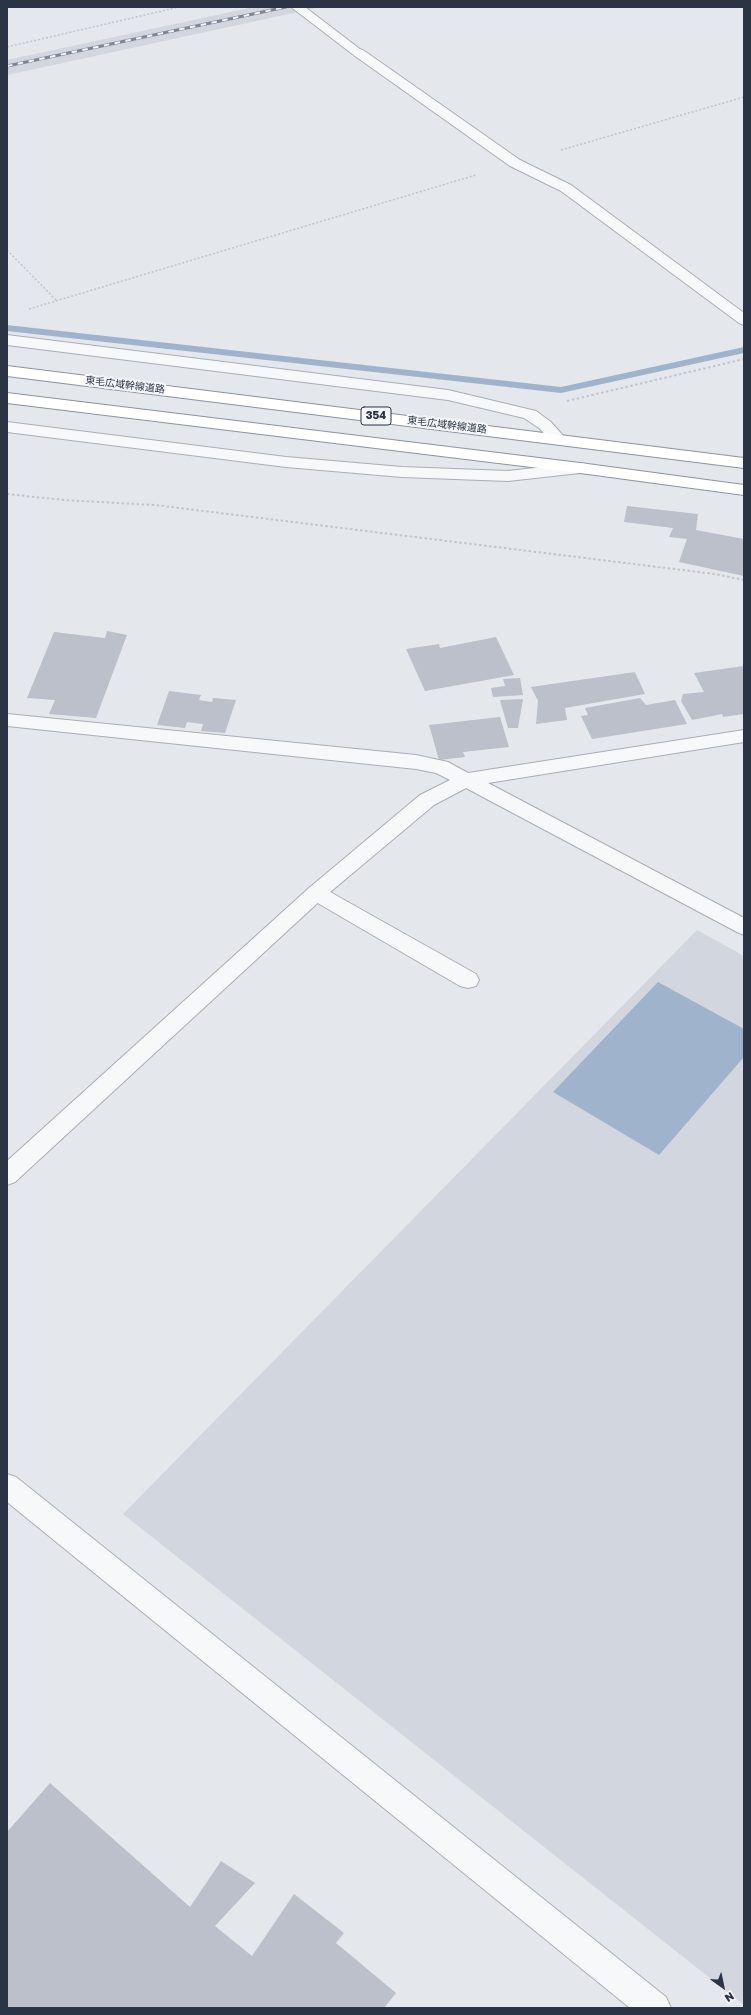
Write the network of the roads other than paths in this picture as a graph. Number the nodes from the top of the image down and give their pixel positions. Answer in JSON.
{"nodes":[{"id":1,"x":296,"y":7,"type":"edge"},
{"id":2,"x":744,"y":320,"type":"edge"},
{"id":3,"x":7,"y":340,"type":"edge"},
{"id":4,"x":7,"y":371,"type":"edge"},
{"id":5,"x":7,"y":398,"type":"edge"},
{"id":6,"x":7,"y":427,"type":"edge"},
{"id":7,"x":558,"y":439,"type":"junction"},
{"id":8,"x":744,"y":463,"type":"edge"},
{"id":9,"x":580,"y":468,"type":"junction"},
{"id":10,"x":744,"y":490,"type":"edge"},
{"id":11,"x":7,"y":720,"type":"edge"},
{"id":12,"x":742,"y":739,"type":"edge"},
{"id":13,"x":466,"y":780,"type":"junction"},
{"id":14,"x":316,"y":893,"type":"junction"},
{"id":15,"x":744,"y":927,"type":"edge"},
{"id":16,"x":468,"y":980,"type":"dead end"},
{"id":17,"x":7,"y":1175,"type":"edge"},
{"id":18,"x":7,"y":1486,"type":"edge"},
{"id":19,"x":655,"y":2008,"type":"edge"}],
"edges":[{"from":1,"to":2,"type":"street"},
{"from":3,"to":7,"type":"street"},
{"from":4,"to":7,"type":"highway","name":"東毛広域幹線道路","number":"354"},
{"from":5,"to":9,"type":"highway","number":"354"},
{"from":6,"to":9,"type":"street"},
{"from":7,"to":8,"type":"highway","name":"東毛広域幹線道路","number":"354"},
{"from":9,"to":10,"type":"highway","number":"354"},
{"from":11,"to":13,"type":"street"},
{"from":12,"to":13,"type":"street"},
{"from":13,"to":14,"type":"street"},
{"from":13,"to":15,"type":"street"},
{"from":14,"to":16,"type":"street"},
{"from":14,"to":17,"type":"street"},
{"from":18,"to":19,"type":"street"}]}
